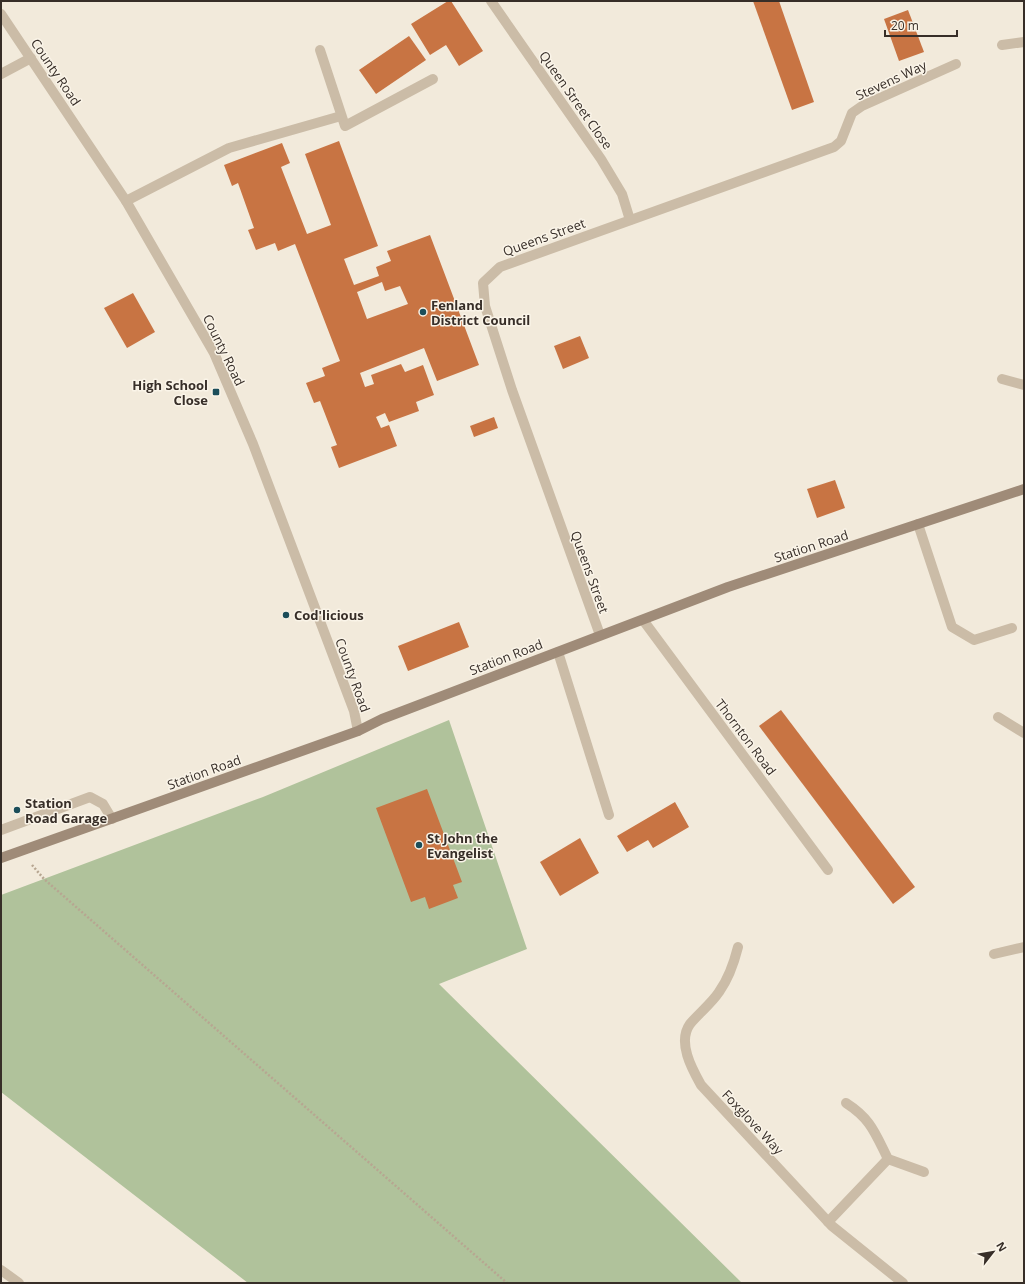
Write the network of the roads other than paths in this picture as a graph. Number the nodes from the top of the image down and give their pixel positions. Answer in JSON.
{"nodes":[{"id":1,"x":491,"y":1,"type":"edge"},
{"id":2,"x":1,"y":14,"type":"edge"},
{"id":3,"x":1024,"y":42,"type":"edge"},
{"id":4,"x":1002,"y":45,"type":"dead end"},
{"id":5,"x":320,"y":50,"type":"dead end"},
{"id":6,"x":31,"y":58,"type":"junction"},
{"id":7,"x":956,"y":64,"type":"dead end"},
{"id":8,"x":1,"y":74,"type":"edge"},
{"id":9,"x":433,"y":79,"type":"dead end"},
{"id":10,"x":341,"y":116,"type":"junction"},
{"id":11,"x":834,"y":147,"type":"joint"},
{"id":12,"x":126,"y":201,"type":"junction"},
{"id":13,"x":630,"y":220,"type":"junction"},
{"id":14,"x":1002,"y":379,"type":"dead end"},
{"id":15,"x":1024,"y":385,"type":"edge"},
{"id":16,"x":1024,"y":489,"type":"edge"},
{"id":17,"x":918,"y":524,"type":"junction"},
{"id":18,"x":643,"y":620,"type":"junction"},
{"id":19,"x":1012,"y":628,"type":"dead end"},
{"id":20,"x":600,"y":635,"type":"junction"},
{"id":21,"x":558,"y":652,"type":"junction"},
{"id":22,"x":998,"y":717,"type":"dead end"},
{"id":23,"x":358,"y":731,"type":"junction"},
{"id":24,"x":1024,"y":733,"type":"edge"},
{"id":25,"x":608,"y":815,"type":"dead end"},
{"id":26,"x":112,"y":819,"type":"junction"},
{"id":27,"x":1,"y":830,"type":"edge"},
{"id":28,"x":1,"y":858,"type":"edge"},
{"id":29,"x":828,"y":870,"type":"dead end"},
{"id":30,"x":738,"y":946,"type":"dead end"},
{"id":31,"x":1024,"y":947,"type":"edge"},
{"id":32,"x":994,"y":954,"type":"dead end"},
{"id":33,"x":846,"y":1103,"type":"dead end"},
{"id":34,"x":888,"y":1159,"type":"junction"},
{"id":35,"x":924,"y":1172,"type":"dead end"},
{"id":36,"x":828,"y":1222,"type":"junction"},
{"id":37,"x":1,"y":1270,"type":"edge"},
{"id":38,"x":18,"y":1283,"type":"edge"},
{"id":39,"x":903,"y":1283,"type":"edge"}],
"edges":[{"from":1,"to":13,"type":"street","name":"Queen Street Close"},
{"from":2,"to":6,"type":"street","name":"County Road"},
{"from":3,"to":4,"type":"street"},
{"from":5,"to":10,"type":"street"},
{"from":6,"to":8,"type":"street"},
{"from":6,"to":12,"type":"street","name":"County Road"},
{"from":7,"to":11,"type":"street","name":"Stevens Way"},
{"from":9,"to":10,"type":"street"},
{"from":10,"to":12,"type":"street"},
{"from":11,"to":13,"type":"street","name":"Queens Street"},
{"from":12,"to":23,"type":"street","name":"County Road"},
{"from":13,"to":20,"type":"street","name":"Queens Street"},
{"from":14,"to":15,"type":"street"},
{"from":16,"to":17,"type":"main road","name":"Station Road"},
{"from":17,"to":18,"type":"main road","name":"Station Road"},
{"from":17,"to":19,"type":"street"},
{"from":18,"to":20,"type":"main road","name":"Station Road"},
{"from":18,"to":29,"type":"street","name":"Thornton Road"},
{"from":20,"to":21,"type":"main road","name":"Station Road"},
{"from":21,"to":23,"type":"main road","name":"Station Road"},
{"from":21,"to":25,"type":"street"},
{"from":22,"to":24,"type":"street"},
{"from":23,"to":26,"type":"main road","name":"Station Road"},
{"from":26,"to":27,"type":"street"},
{"from":26,"to":28,"type":"main road","name":"Station Road"},
{"from":30,"to":36,"type":"street","name":"Foxglove Way"},
{"from":31,"to":32,"type":"street"},
{"from":33,"to":34,"type":"street"},
{"from":34,"to":35,"type":"street"},
{"from":34,"to":36,"type":"street"},
{"from":36,"to":39,"type":"street","name":"Foxglove Way"},
{"from":37,"to":38,"type":"street"}]}
